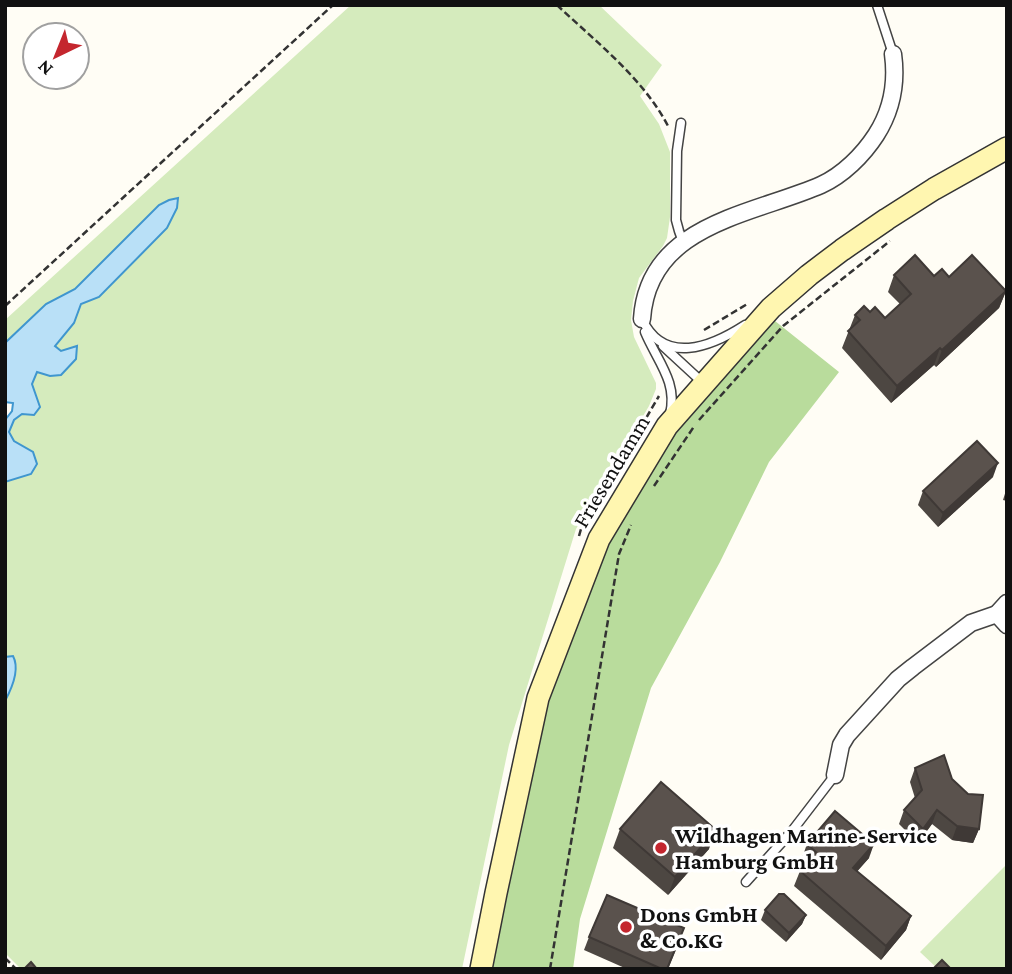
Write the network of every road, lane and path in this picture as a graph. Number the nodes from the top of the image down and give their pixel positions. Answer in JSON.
{"nodes":[{"id":1,"x":333,"y":5,"type":"edge"},
{"id":2,"x":557,"y":5,"type":"edge"},
{"id":3,"x":877,"y":5,"type":"edge"},
{"id":4,"x":894,"y":54,"type":"joint"},
{"id":5,"x":681,"y":123,"type":"dead end"},
{"id":6,"x":1007,"y":148,"type":"edge"},
{"id":7,"x":677,"y":151,"type":"junction"},
{"id":8,"x":898,"y":235,"type":"dead end"},
{"id":9,"x":683,"y":242,"type":"junction"},
{"id":10,"x":5,"y":306,"type":"edge"},
{"id":11,"x":771,"y":308,"type":"junction"},
{"id":12,"x":642,"y":319,"type":"junction"},
{"id":13,"x":654,"y":338,"type":"junction"},
{"id":14,"x":670,"y":382,"type":"junction"},
{"id":15,"x":701,"y":388,"type":"junction"},
{"id":16,"x":667,"y":426,"type":"junction"},
{"id":17,"x":652,"y":489,"type":"dead end"},
{"id":18,"x":634,"y":518,"type":"dead end"},
{"id":19,"x":1003,"y":614,"type":"edge"},
{"id":20,"x":835,"y":775,"type":"joint"},
{"id":21,"x":746,"y":882,"type":"dead end"},
{"id":22,"x":5,"y":958,"type":"edge"},
{"id":23,"x":16,"y":969,"type":"edge"},
{"id":24,"x":481,"y":969,"type":"edge"},
{"id":25,"x":550,"y":969,"type":"edge"}],
"edges":[{"from":1,"to":10,"type":"path"},
{"from":2,"to":7,"type":"path"},
{"from":3,"to":4,"type":"lane"},
{"from":4,"to":9,"type":"street"},
{"from":5,"to":7,"type":"lane"},
{"from":6,"to":11,"type":"main road","name":"Friesendamm"},
{"from":7,"to":9,"type":"lane"},
{"from":8,"to":17,"type":"path"},
{"from":9,"to":12,"type":"street"},
{"from":11,"to":13,"type":"lane"},
{"from":11,"to":15,"type":"main road","name":"Friesendamm"},
{"from":12,"to":13,"type":"lane"},
{"from":12,"to":14,"type":"lane"},
{"from":13,"to":15,"type":"lane"},
{"from":14,"to":15,"type":"lane"},
{"from":14,"to":16,"type":"lane"},
{"from":15,"to":16,"type":"main road","name":"Friesendamm"},
{"from":16,"to":24,"type":"main road","name":"Friesendamm"},
{"from":18,"to":25,"type":"path"},
{"from":19,"to":20,"type":"street"},
{"from":20,"to":21,"type":"lane"},
{"from":22,"to":23,"type":"path"}]}
